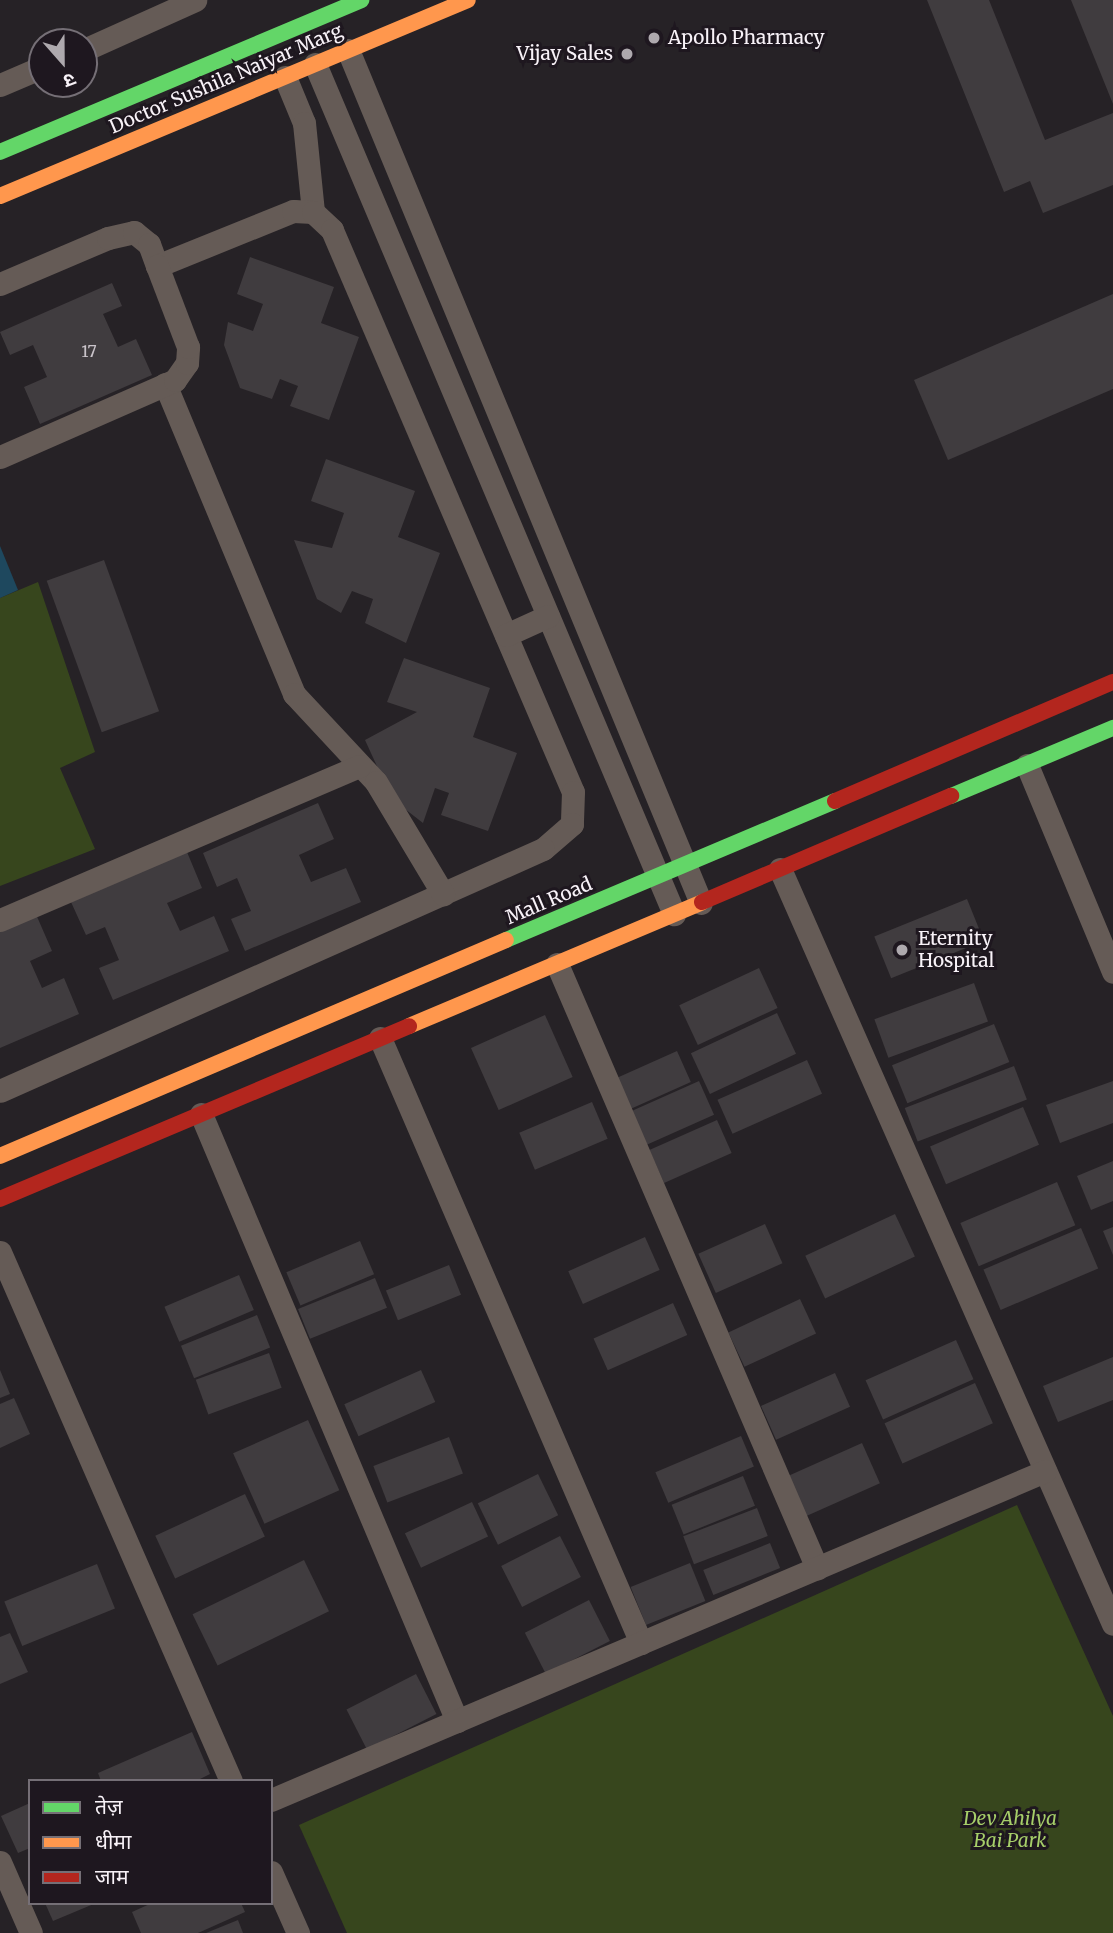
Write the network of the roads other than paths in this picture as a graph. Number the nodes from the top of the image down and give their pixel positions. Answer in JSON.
{"nodes":[{"id":1,"x":195,"y":0,"type":"edge"},
{"id":2,"x":361,"y":0,"type":"edge"},
{"id":3,"x":455,"y":3,"type":"edge"},
{"id":4,"x":98,"y":44,"type":"edge"},
{"id":5,"x":348,"y":50,"type":"junction"},
{"id":6,"x":315,"y":64,"type":"junction"},
{"id":7,"x":28,"y":73,"type":"edge"},
{"id":8,"x":285,"y":77,"type":"junction"},
{"id":9,"x":0,"y":85,"type":"edge"},
{"id":10,"x":0,"y":152,"type":"edge"},
{"id":11,"x":0,"y":196,"type":"edge"},
{"id":12,"x":313,"y":212,"type":"junction"},
{"id":13,"x":157,"y":266,"type":"junction"},
{"id":14,"x":0,"y":284,"type":"edge"},
{"id":15,"x":165,"y":384,"type":"junction"},
{"id":16,"x":0,"y":457,"type":"edge"},
{"id":17,"x":548,"y":616,"type":"junction"},
{"id":18,"x":506,"y":635,"type":"junction"},
{"id":19,"x":1113,"y":682,"type":"edge"},
{"id":20,"x":1113,"y":728,"type":"edge"},
{"id":21,"x":1027,"y":765,"type":"junction"},
{"id":22,"x":359,"y":766,"type":"junction"},
{"id":23,"x":685,"y":865,"type":"junction"},
{"id":24,"x":780,"y":869,"type":"junction"},
{"id":25,"x":658,"y":877,"type":"junction"},
{"id":26,"x":443,"y":894,"type":"junction"},
{"id":27,"x":701,"y":903,"type":"junction"},
{"id":28,"x":674,"y":914,"type":"junction"},
{"id":29,"x":0,"y":920,"type":"edge"},
{"id":30,"x":557,"y":964,"type":"junction"},
{"id":31,"x":1113,"y":972,"type":"edge"},
{"id":32,"x":380,"y":1038,"type":"junction"},
{"id":33,"x":0,"y":1091,"type":"edge"},
{"id":34,"x":201,"y":1114,"type":"junction"},
{"id":35,"x":0,"y":1156,"type":"edge"},
{"id":36,"x":0,"y":1199,"type":"edge"},
{"id":37,"x":0,"y":1252,"type":"edge"},
{"id":38,"x":1045,"y":1471,"type":"junction"},
{"id":39,"x":817,"y":1568,"type":"junction"},
{"id":40,"x":1113,"y":1625,"type":"edge"},
{"id":41,"x":641,"y":1643,"type":"junction"},
{"id":42,"x":457,"y":1721,"type":"junction"},
{"id":43,"x":230,"y":1779,"type":"edge"},
{"id":44,"x":273,"y":1799,"type":"edge"},
{"id":45,"x":0,"y":1862,"type":"edge"},
{"id":46,"x":273,"y":1877,"type":"edge"},
{"id":47,"x":31,"y":1933,"type":"edge"},
{"id":48,"x":298,"y":1933,"type":"edge"}],
"edges":[{"from":1,"to":4,"type":"street"},
{"from":2,"to":10,"type":"street","name":"Doctor Sushila Naiyar Marg"},
{"from":3,"to":5,"type":"street","name":"Doctor Sushila Naiyar Marg"},
{"from":5,"to":6,"type":"street","name":"Doctor Sushila Naiyar Marg"},
{"from":5,"to":23,"type":"street"},
{"from":6,"to":8,"type":"street","name":"Doctor Sushila Naiyar Marg"},
{"from":6,"to":17,"type":"street"},
{"from":7,"to":9,"type":"street"},
{"from":8,"to":11,"type":"street","name":"Doctor Sushila Naiyar Marg"},
{"from":8,"to":12,"type":"street"},
{"from":12,"to":13,"type":"street"},
{"from":12,"to":18,"type":"street"},
{"from":13,"to":14,"type":"street"},
{"from":13,"to":15,"type":"street"},
{"from":15,"to":16,"type":"street"},
{"from":15,"to":22,"type":"street"},
{"from":17,"to":18,"type":"street"},
{"from":17,"to":25,"type":"street"},
{"from":18,"to":26,"type":"street"},
{"from":19,"to":23,"type":"street","name":"Mall Road"},
{"from":20,"to":21,"type":"street"},
{"from":21,"to":24,"type":"street"},
{"from":21,"to":31,"type":"street"},
{"from":22,"to":26,"type":"street"},
{"from":22,"to":29,"type":"street"},
{"from":23,"to":25,"type":"street","name":"Mall Road"},
{"from":23,"to":27,"type":"street"},
{"from":24,"to":27,"type":"street"},
{"from":24,"to":38,"type":"street"},
{"from":25,"to":28,"type":"street"},
{"from":25,"to":35,"type":"street","name":"Mall Road"},
{"from":26,"to":33,"type":"street"},
{"from":27,"to":28,"type":"street"},
{"from":28,"to":30,"type":"street"},
{"from":30,"to":32,"type":"street"},
{"from":30,"to":39,"type":"street"},
{"from":32,"to":34,"type":"street"},
{"from":32,"to":41,"type":"street"},
{"from":34,"to":36,"type":"street"},
{"from":34,"to":42,"type":"street"},
{"from":37,"to":43,"type":"street"},
{"from":38,"to":39,"type":"street"},
{"from":38,"to":40,"type":"street"},
{"from":39,"to":41,"type":"street"},
{"from":41,"to":42,"type":"street"},
{"from":42,"to":44,"type":"street"},
{"from":45,"to":47,"type":"street"},
{"from":46,"to":48,"type":"street"}]}
